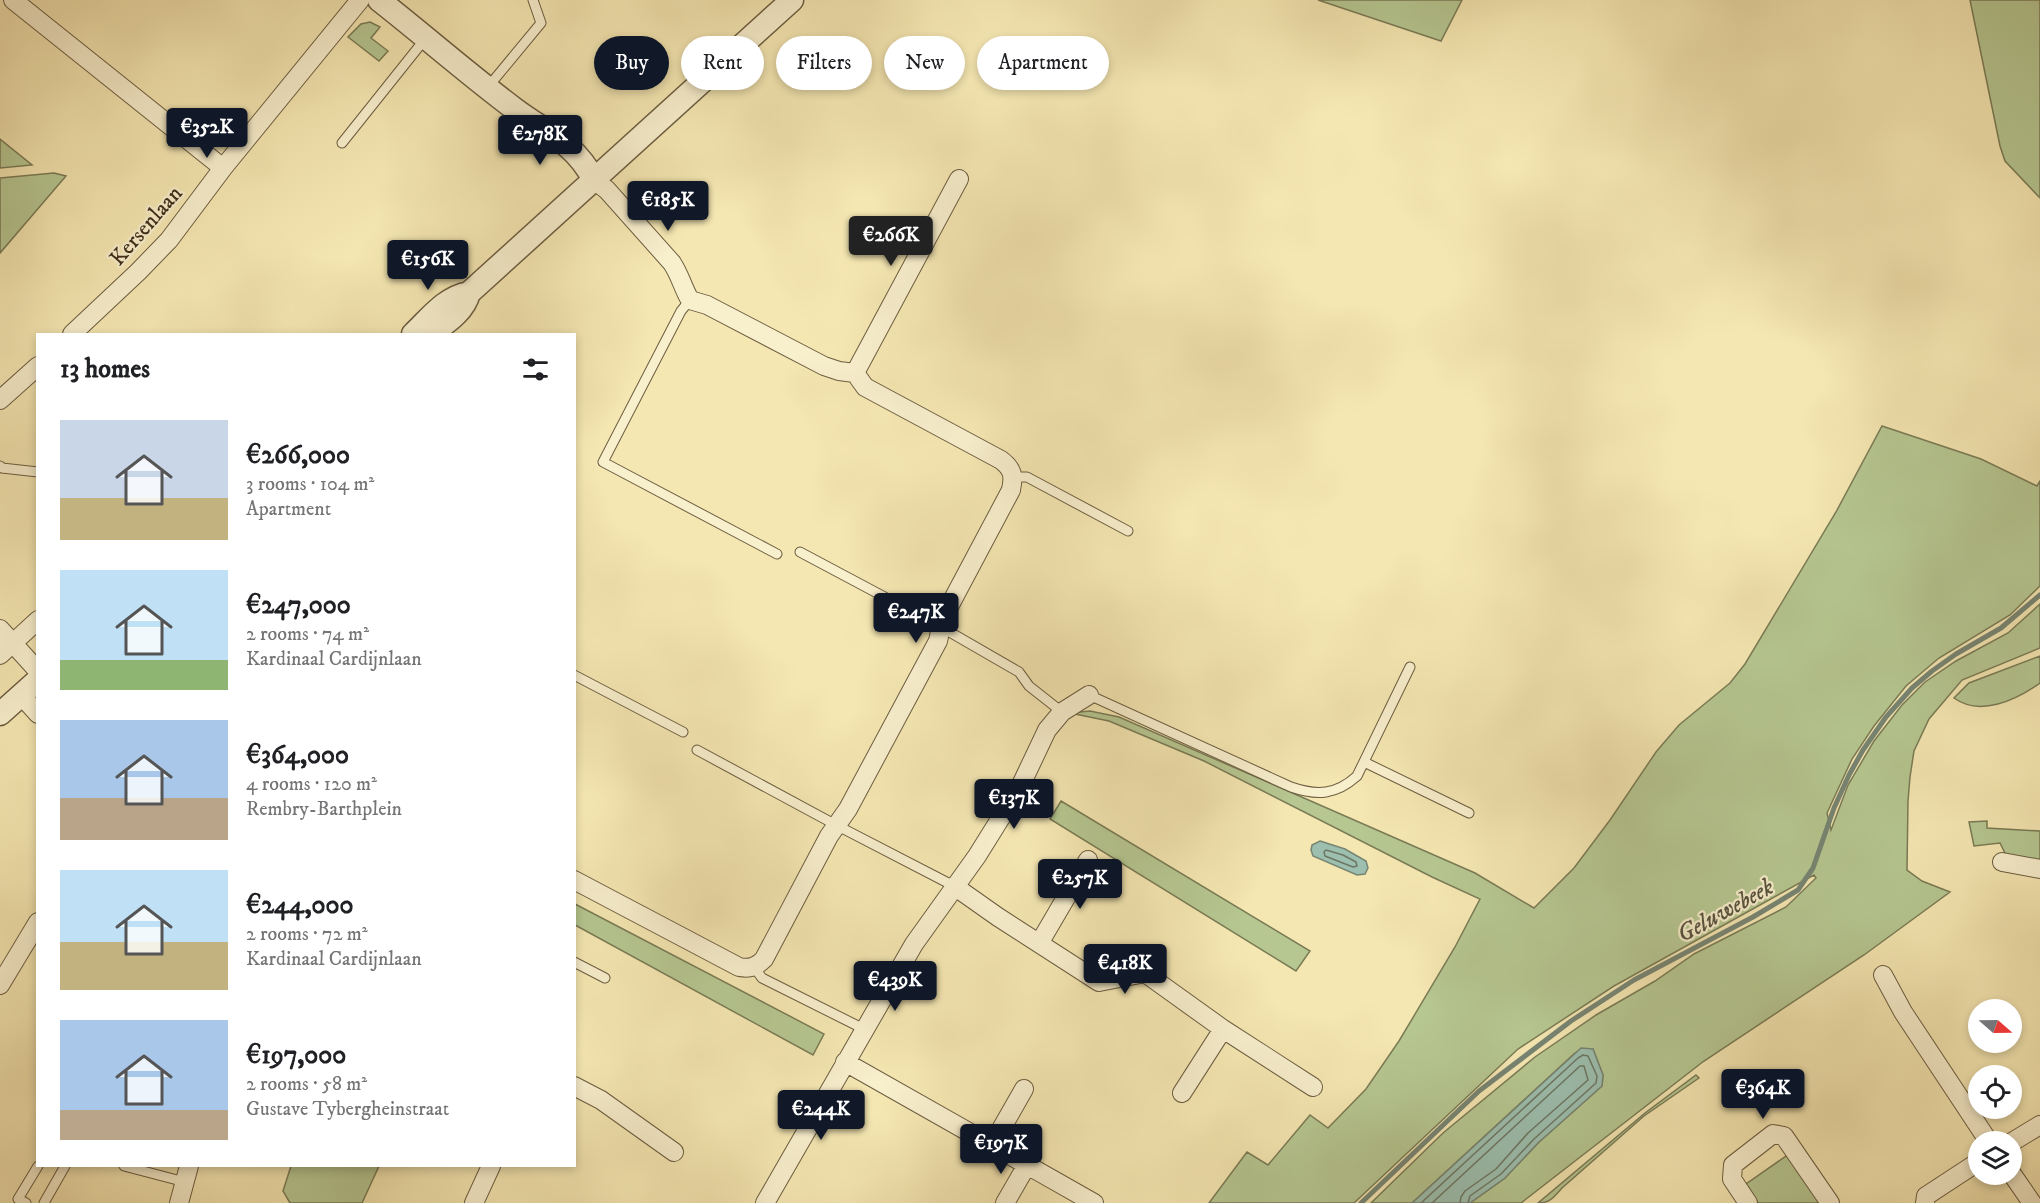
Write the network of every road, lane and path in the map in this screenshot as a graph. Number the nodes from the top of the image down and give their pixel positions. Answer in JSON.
{"nodes":[{"id":1,"x":14,"y":0,"type":"edge"},
{"id":2,"x":360,"y":0,"type":"edge"},
{"id":3,"x":379,"y":0,"type":"edge"},
{"id":4,"x":533,"y":0,"type":"edge"},
{"id":5,"x":792,"y":0,"type":"edge"},
{"id":6,"x":426,"y":37,"type":"junction"},
{"id":7,"x":488,"y":87,"type":"junction"},
{"id":8,"x":342,"y":143,"type":"dead end"},
{"id":9,"x":224,"y":168,"type":"junction"},
{"id":10,"x":959,"y":179,"type":"dead end"},
{"id":11,"x":600,"y":185,"type":"junction"},
{"id":12,"x":469,"y":293,"type":"junction"},
{"id":13,"x":690,"y":300,"type":"junction"},
{"id":14,"x":73,"y":333,"type":"edge"},
{"id":15,"x":414,"y":333,"type":"edge"},
{"id":16,"x":432,"y":333,"type":"edge"},
{"id":17,"x":36,"y":368,"type":"edge"},
{"id":18,"x":855,"y":373,"type":"junction"},
{"id":19,"x":0,"y":400,"type":"edge"},
{"id":20,"x":0,"y":466,"type":"edge"},
{"id":21,"x":36,"y":472,"type":"edge"},
{"id":22,"x":1014,"y":477,"type":"junction"},
{"id":23,"x":1128,"y":531,"type":"dead end"},
{"id":24,"x":800,"y":552,"type":"dead end"},
{"id":25,"x":777,"y":554,"type":"dead end"},
{"id":26,"x":36,"y":622,"type":"edge"},
{"id":27,"x":941,"y":627,"type":"junction"},
{"id":28,"x":0,"y":628,"type":"edge"},
{"id":29,"x":7,"y":649,"type":"edge"},
{"id":30,"x":1410,"y":667,"type":"dead end"},
{"id":31,"x":36,"y":670,"type":"edge"},
{"id":32,"x":576,"y":676,"type":"edge"},
{"id":33,"x":36,"y":682,"type":"edge"},
{"id":34,"x":1089,"y":694,"type":"joint"},
{"id":35,"x":21,"y":695,"type":"junction"},
{"id":36,"x":36,"y":712,"type":"edge"},
{"id":37,"x":1062,"y":712,"type":"junction"},
{"id":38,"x":0,"y":714,"type":"edge"},
{"id":39,"x":683,"y":732,"type":"dead end"},
{"id":40,"x":697,"y":750,"type":"dead end"},
{"id":41,"x":1364,"y":762,"type":"junction"},
{"id":42,"x":1470,"y":813,"type":"dead end"},
{"id":43,"x":836,"y":825,"type":"junction"},
{"id":44,"x":1088,"y":860,"type":"dead end"},
{"id":45,"x":2002,"y":861,"type":"dead end"},
{"id":46,"x":2040,"y":869,"type":"edge"},
{"id":47,"x":576,"y":881,"type":"edge"},
{"id":48,"x":954,"y":886,"type":"junction"},
{"id":49,"x":36,"y":925,"type":"edge"},
{"id":50,"x":1040,"y":942,"type":"junction"},
{"id":51,"x":577,"y":964,"type":"edge"},
{"id":52,"x":754,"y":967,"type":"junction"},
{"id":53,"x":1883,"y":975,"type":"dead end"},
{"id":54,"x":605,"y":978,"type":"dead end"},
{"id":55,"x":0,"y":985,"type":"edge"},
{"id":56,"x":864,"y":1029,"type":"junction"},
{"id":57,"x":1223,"y":1029,"type":"junction"},
{"id":58,"x":845,"y":1062,"type":"junction"},
{"id":59,"x":576,"y":1087,"type":"edge"},
{"id":60,"x":1313,"y":1087,"type":"dead end"},
{"id":61,"x":1024,"y":1089,"type":"dead end"},
{"id":62,"x":1182,"y":1093,"type":"dead end"},
{"id":63,"x":2040,"y":1125,"type":"edge"},
{"id":64,"x":1982,"y":1131,"type":"edge"},
{"id":65,"x":2022,"y":1136,"type":"edge"},
{"id":66,"x":992,"y":1145,"type":"junction"},
{"id":67,"x":674,"y":1152,"type":"dead end"},
{"id":68,"x":1027,"y":1165,"type":"junction"},
{"id":69,"x":37,"y":1167,"type":"edge"},
{"id":70,"x":64,"y":1167,"type":"edge"},
{"id":71,"x":132,"y":1167,"type":"edge"},
{"id":72,"x":492,"y":1167,"type":"edge"},
{"id":73,"x":1968,"y":1169,"type":"edge"},
{"id":74,"x":187,"y":1174,"type":"edge"},
{"id":75,"x":2020,"y":1185,"type":"edge"},
{"id":76,"x":26,"y":1203,"type":"edge"},
{"id":77,"x":44,"y":1203,"type":"edge"},
{"id":78,"x":179,"y":1203,"type":"edge"},
{"id":79,"x":474,"y":1203,"type":"edge"},
{"id":80,"x":765,"y":1203,"type":"edge"},
{"id":81,"x":1005,"y":1203,"type":"edge"},
{"id":82,"x":1094,"y":1203,"type":"edge"},
{"id":83,"x":1748,"y":1203,"type":"edge"},
{"id":84,"x":1830,"y":1203,"type":"edge"},
{"id":85,"x":1924,"y":1203,"type":"edge"},
{"id":86,"x":2032,"y":1203,"type":"edge"}],
"edges":[{"from":1,"to":9,"type":"street"},
{"from":2,"to":9,"type":"street","name":"Kersenlaan"},
{"from":3,"to":6,"type":"street"},
{"from":4,"to":7,"type":"lane"},
{"from":5,"to":11,"type":"street"},
{"from":6,"to":7,"type":"street"},
{"from":6,"to":8,"type":"lane"},
{"from":7,"to":11,"type":"street"},
{"from":9,"to":14,"type":"street","name":"Kersenlaan"},
{"from":10,"to":18,"type":"street"},
{"from":11,"to":12,"type":"street"},
{"from":11,"to":13,"type":"street"},
{"from":12,"to":15,"type":"street"},
{"from":12,"to":16,"type":"street"},
{"from":13,"to":18,"type":"street"},
{"from":13,"to":25,"type":"lane"},
{"from":17,"to":19,"type":"street"},
{"from":18,"to":22,"type":"street"},
{"from":20,"to":21,"type":"lane"},
{"from":22,"to":23,"type":"lane"},
{"from":22,"to":27,"type":"street"},
{"from":24,"to":27,"type":"lane"},
{"from":26,"to":29,"type":"street"},
{"from":27,"to":37,"type":"lane"},
{"from":27,"to":43,"type":"street"},
{"from":28,"to":29,"type":"street"},
{"from":29,"to":31,"type":"street"},
{"from":30,"to":41,"type":"lane"},
{"from":32,"to":39,"type":"lane"},
{"from":33,"to":35,"type":"street"},
{"from":34,"to":37,"type":"street"},
{"from":34,"to":41,"type":"lane"},
{"from":35,"to":36,"type":"street"},
{"from":35,"to":38,"type":"street"},
{"from":37,"to":48,"type":"street"},
{"from":40,"to":43,"type":"lane"},
{"from":41,"to":42,"type":"lane"},
{"from":43,"to":48,"type":"lane"},
{"from":43,"to":52,"type":"street"},
{"from":44,"to":50,"type":"street"},
{"from":45,"to":46,"type":"street"},
{"from":47,"to":52,"type":"street"},
{"from":48,"to":50,"type":"street"},
{"from":48,"to":56,"type":"street"},
{"from":49,"to":55,"type":"street"},
{"from":50,"to":57,"type":"street"},
{"from":51,"to":54,"type":"lane"},
{"from":52,"to":56,"type":"lane"},
{"from":53,"to":64,"type":"street"},
{"from":56,"to":58,"type":"street"},
{"from":57,"to":60,"type":"street"},
{"from":57,"to":62,"type":"street"},
{"from":58,"to":66,"type":"street"},
{"from":58,"to":80,"type":"street"},
{"from":59,"to":67,"type":"street"},
{"from":61,"to":66,"type":"street"},
{"from":63,"to":65,"type":"street"},
{"from":66,"to":68,"type":"street"},
{"from":68,"to":81,"type":"street"},
{"from":68,"to":82,"type":"street"},
{"from":69,"to":76,"type":"lane"},
{"from":70,"to":77,"type":"lane"},
{"from":71,"to":74,"type":"lane"},
{"from":72,"to":79,"type":"street"},
{"from":73,"to":85,"type":"street"},
{"from":74,"to":78,"type":"street"},
{"from":75,"to":86,"type":"street"},
{"from":83,"to":84,"type":"street"}]}
